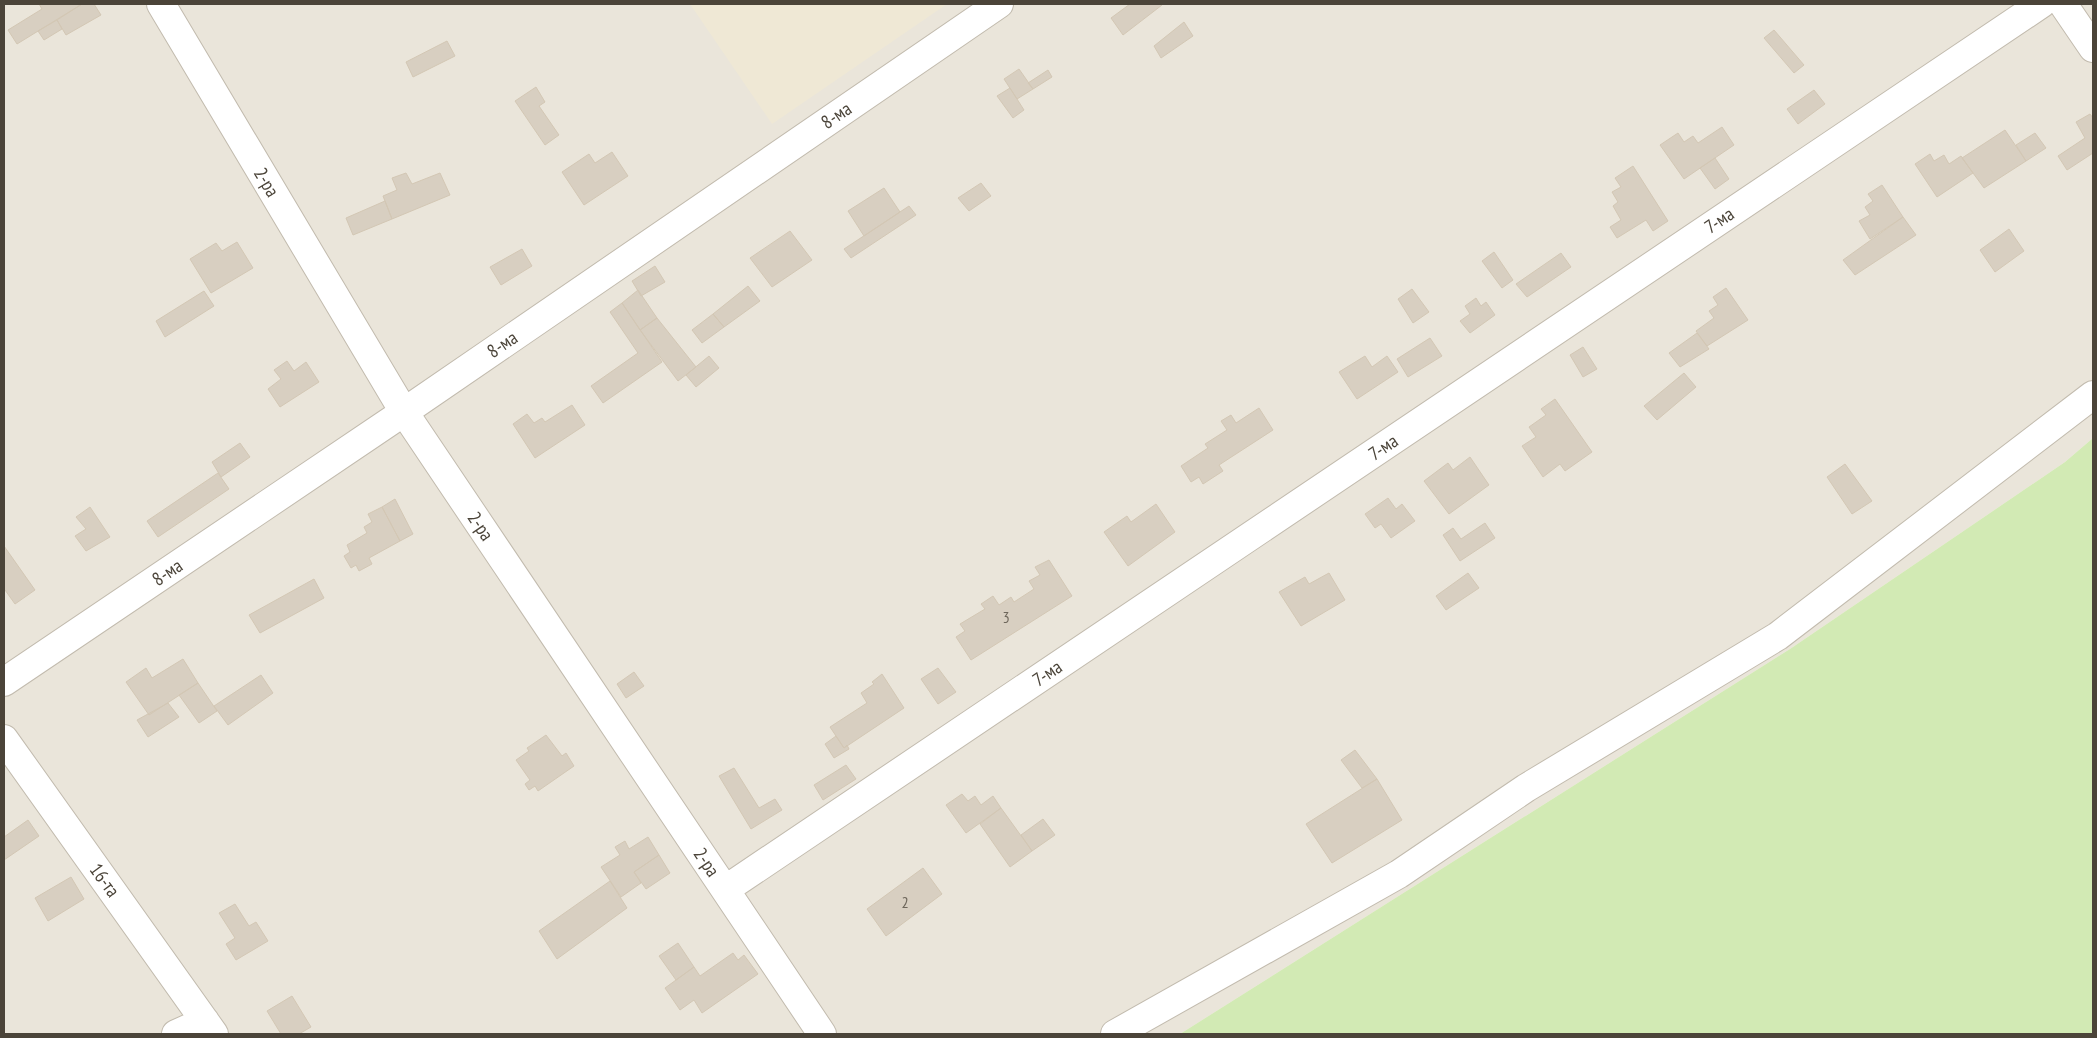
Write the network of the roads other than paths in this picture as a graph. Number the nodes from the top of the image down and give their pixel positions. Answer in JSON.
{"nodes":[{"id":1,"x":161,"y":4,"type":"edge"},
{"id":2,"x":999,"y":4,"type":"edge"},
{"id":3,"x":2041,"y":4,"type":"edge"},
{"id":4,"x":2063,"y":4,"type":"edge"},
{"id":5,"x":2093,"y":48,"type":"edge"},
{"id":6,"x":2093,"y":395,"type":"edge"},
{"id":7,"x":404,"y":412,"type":"junction"},
{"id":8,"x":4,"y":682,"type":"edge"},
{"id":9,"x":4,"y":739,"type":"edge"},
{"id":10,"x":726,"y":890,"type":"junction"},
{"id":11,"x":210,"y":1028,"type":"edge"},
{"id":12,"x":176,"y":1034,"type":"edge"},
{"id":13,"x":822,"y":1034,"type":"edge"},
{"id":14,"x":1116,"y":1034,"type":"edge"}],
"edges":[{"from":1,"to":7,"type":"street","name":"2-ра"},
{"from":2,"to":7,"type":"street","name":"8-ма"},
{"from":3,"to":10,"type":"street","name":"7-ма"},
{"from":4,"to":5,"type":"street"},
{"from":6,"to":14,"type":"street"},
{"from":7,"to":8,"type":"street","name":"8-ма"},
{"from":7,"to":10,"type":"street","name":"2-ра"},
{"from":9,"to":11,"type":"street","name":"16-та"},
{"from":10,"to":13,"type":"street","name":"2-ра"},
{"from":11,"to":12,"type":"street","name":"16-та"}]}
